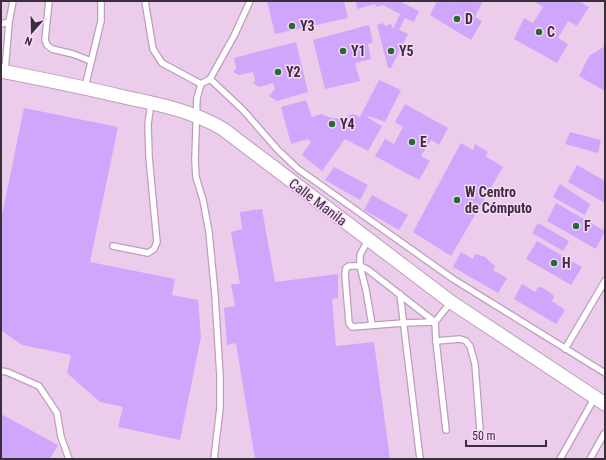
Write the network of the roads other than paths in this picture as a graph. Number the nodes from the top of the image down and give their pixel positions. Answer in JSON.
{"nodes":[{"id":1,"x":13,"y":1,"type":"edge"},
{"id":2,"x":49,"y":1,"type":"edge"},
{"id":3,"x":101,"y":1,"type":"edge"},
{"id":4,"x":145,"y":1,"type":"edge"},
{"id":5,"x":250,"y":1,"type":"edge"},
{"id":6,"x":9,"y":22,"type":"junction"},
{"id":7,"x":1,"y":24,"type":"edge"},
{"id":8,"x":91,"y":61,"type":"junction"},
{"id":9,"x":3,"y":71,"type":"edge"},
{"id":10,"x":210,"y":79,"type":"junction"},
{"id":11,"x":201,"y":84,"type":"junction"},
{"id":12,"x":85,"y":88,"type":"junction"},
{"id":13,"x":151,"y":103,"type":"junction"},
{"id":14,"x":196,"y":115,"type":"junction"},
{"id":15,"x":368,"y":240,"type":"junction"},
{"id":16,"x":114,"y":246,"type":"dead end"},
{"id":17,"x":360,"y":266,"type":"junction"},
{"id":18,"x":605,"y":281,"type":"edge"},
{"id":19,"x":400,"y":294,"type":"junction"},
{"id":20,"x":451,"y":302,"type":"junction"},
{"id":21,"x":435,"y":322,"type":"junction"},
{"id":22,"x":404,"y":323,"type":"junction"},
{"id":23,"x":372,"y":325,"type":"junction"},
{"id":24,"x":436,"y":341,"type":"junction"},
{"id":25,"x":565,"y":349,"type":"junction"},
{"id":26,"x":1,"y":371,"type":"edge"},
{"id":27,"x":605,"y":373,"type":"edge"},
{"id":28,"x":600,"y":400,"type":"edge"},
{"id":29,"x":446,"y":430,"type":"dead end"},
{"id":30,"x":480,"y":431,"type":"dead end"},
{"id":31,"x":605,"y":434,"type":"edge"},
{"id":32,"x":69,"y":459,"type":"edge"},
{"id":33,"x":214,"y":459,"type":"edge"},
{"id":34,"x":420,"y":459,"type":"edge"},
{"id":35,"x":560,"y":459,"type":"edge"},
{"id":36,"x":590,"y":459,"type":"edge"}],
"edges":[{"from":1,"to":6,"type":"lane"},
{"from":2,"to":8,"type":"lane"},
{"from":3,"to":8,"type":"lane"},
{"from":4,"to":11,"type":"lane"},
{"from":5,"to":10,"type":"lane"},
{"from":6,"to":7,"type":"lane"},
{"from":6,"to":9,"type":"lane"},
{"from":8,"to":12,"type":"lane"},
{"from":9,"to":12,"type":"street","name":"Calle Manila"},
{"from":10,"to":11,"type":"lane"},
{"from":10,"to":25,"type":"lane"},
{"from":11,"to":14,"type":"lane"},
{"from":12,"to":13,"type":"street","name":"Calle Manila"},
{"from":13,"to":14,"type":"street","name":"Calle Manila"},
{"from":13,"to":16,"type":"lane"},
{"from":14,"to":15,"type":"street","name":"Calle Manila"},
{"from":14,"to":33,"type":"lane"},
{"from":15,"to":17,"type":"lane"},
{"from":15,"to":20,"type":"street","name":"Calle Manila"},
{"from":17,"to":19,"type":"lane"},
{"from":17,"to":23,"type":"lane"},
{"from":17,"to":23,"type":"lane"},
{"from":18,"to":25,"type":"lane"},
{"from":19,"to":21,"type":"lane"},
{"from":19,"to":22,"type":"lane"},
{"from":20,"to":21,"type":"lane"},
{"from":20,"to":28,"type":"street","name":"Calle Manila"},
{"from":21,"to":22,"type":"lane"},
{"from":21,"to":24,"type":"lane"},
{"from":22,"to":23,"type":"lane"},
{"from":22,"to":34,"type":"lane"},
{"from":24,"to":29,"type":"lane"},
{"from":24,"to":30,"type":"lane"},
{"from":25,"to":27,"type":"lane"},
{"from":26,"to":32,"type":"lane"},
{"from":28,"to":35,"type":"lane"},
{"from":31,"to":36,"type":"lane"}]}
